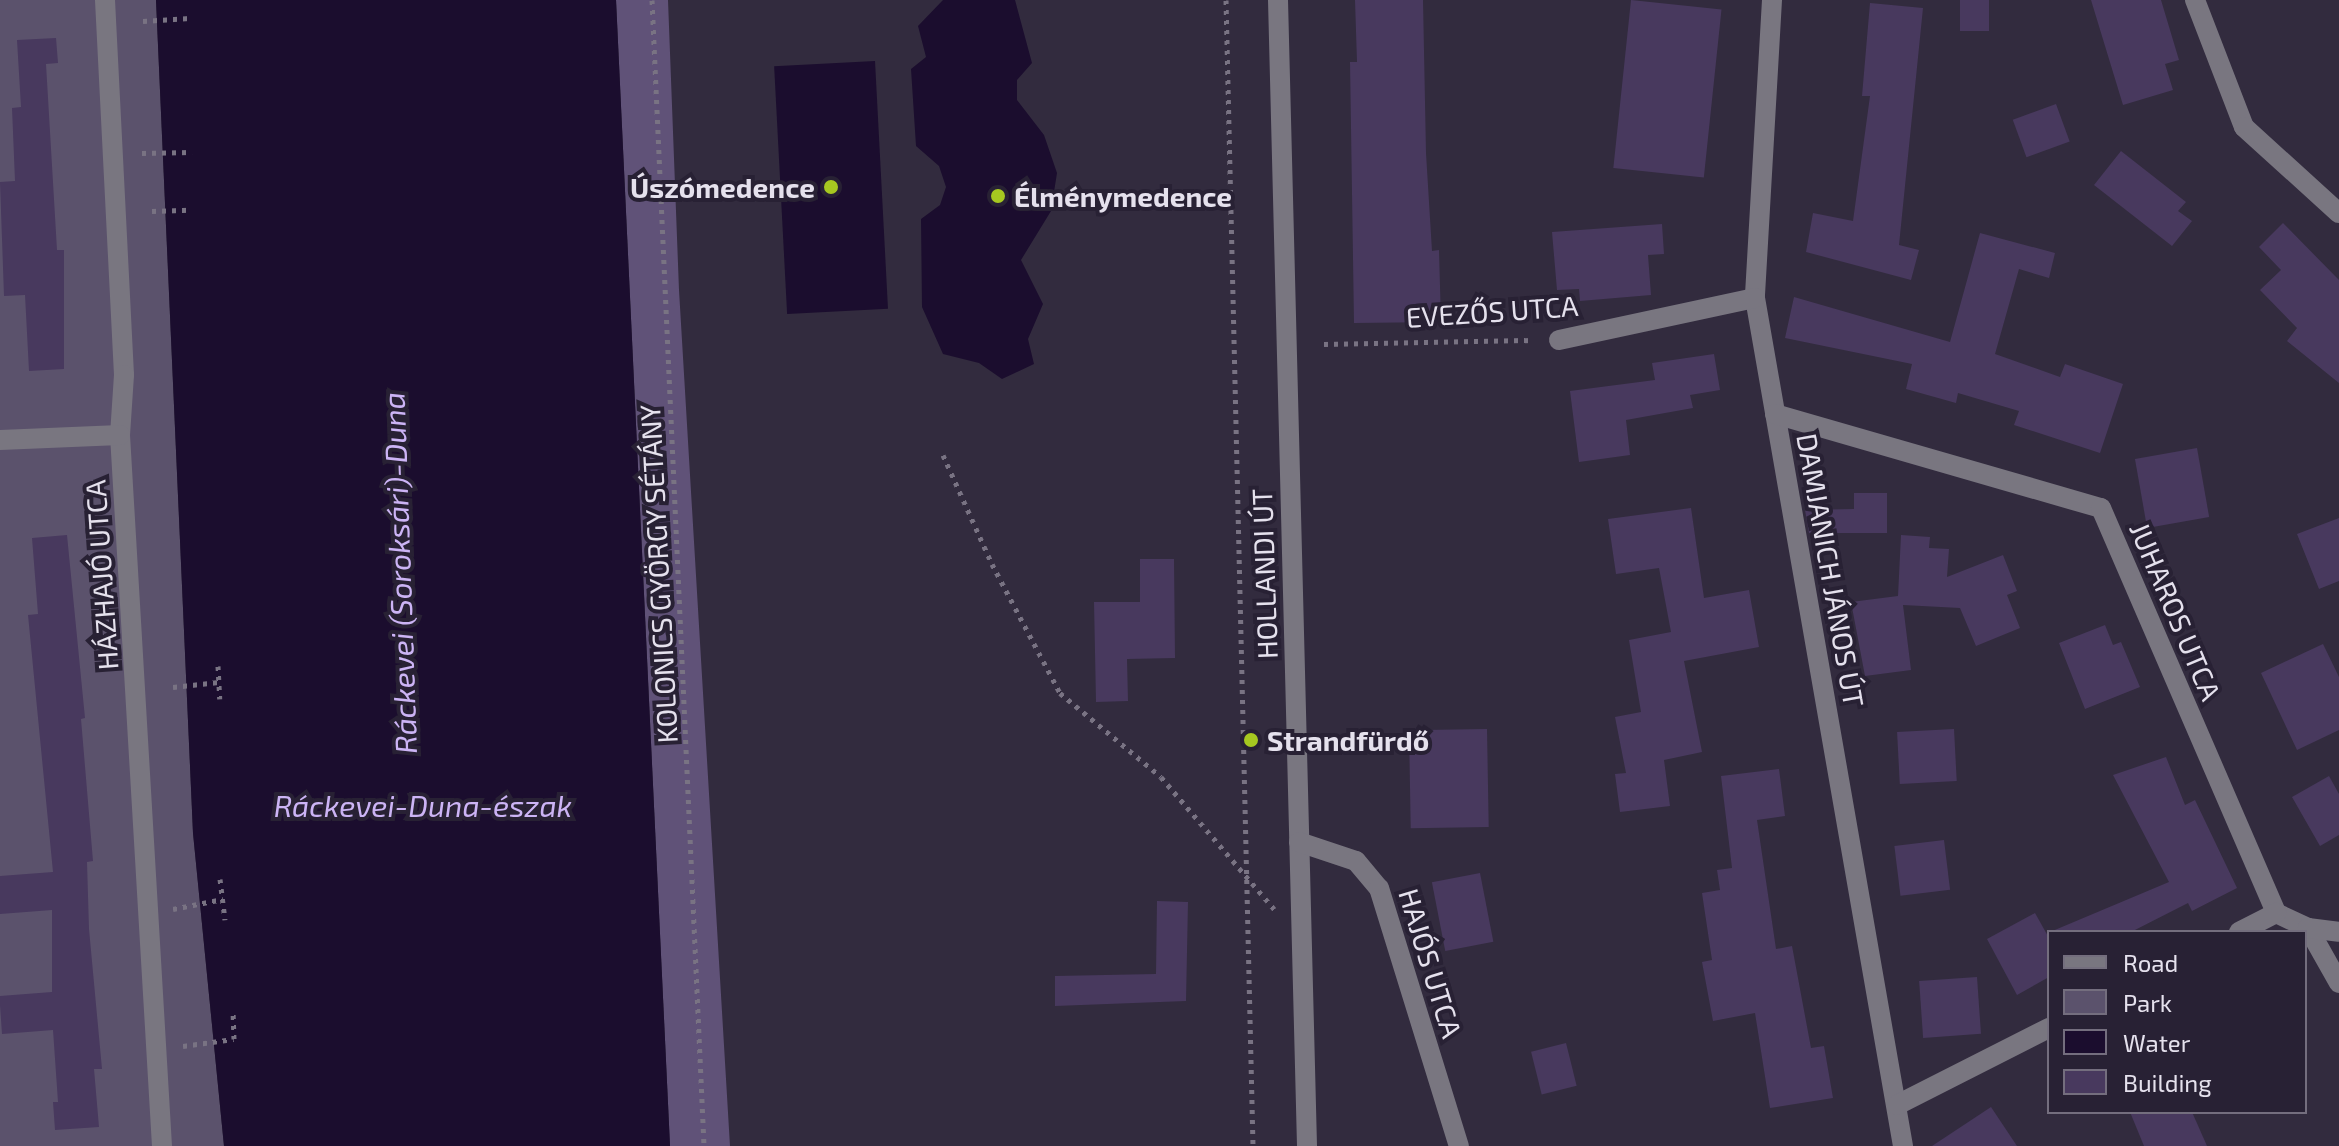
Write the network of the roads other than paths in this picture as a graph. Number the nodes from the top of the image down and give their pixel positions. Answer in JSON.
{"nodes":[{"id":1,"x":105,"y":0,"type":"edge"},
{"id":2,"x":1278,"y":0,"type":"edge"},
{"id":3,"x":1772,"y":0,"type":"edge"},
{"id":4,"x":2195,"y":0,"type":"edge"},
{"id":5,"x":2339,"y":213,"type":"edge"},
{"id":6,"x":1755,"y":298,"type":"junction"},
{"id":7,"x":1559,"y":340,"type":"road end"},
{"id":8,"x":1775,"y":414,"type":"junction"},
{"id":9,"x":120,"y":435,"type":"junction"},
{"id":10,"x":0,"y":440,"type":"edge"},
{"id":11,"x":1299,"y":842,"type":"junction"},
{"id":12,"x":2276,"y":913,"type":"junction"},
{"id":13,"x":2308,"y":928,"type":"junction"},
{"id":14,"x":2243,"y":930,"type":"edge"},
{"id":15,"x":2339,"y":932,"type":"edge"},
{"id":16,"x":2339,"y":983,"type":"edge"},
{"id":17,"x":2047,"y":1029,"type":"edge"},
{"id":18,"x":1897,"y":1105,"type":"junction"},
{"id":19,"x":162,"y":1146,"type":"edge"},
{"id":20,"x":1307,"y":1146,"type":"edge"},
{"id":21,"x":1459,"y":1146,"type":"edge"},
{"id":22,"x":1903,"y":1146,"type":"edge"}],
"edges":[{"from":1,"to":9,"type":"street","name":"HÁZHAJÓ UTCA"},
{"from":2,"to":11,"type":"street","name":"HOLLANDI ÚT"},
{"from":3,"to":6,"type":"street","name":"DAMJANICH JÁNOS ÚT"},
{"from":4,"to":5,"type":"street"},
{"from":6,"to":7,"type":"street","name":"EVEZŐS UTCA"},
{"from":6,"to":8,"type":"street","name":"DAMJANICH JÁNOS ÚT"},
{"from":8,"to":12,"type":"street","name":"JUHAROS UTCA"},
{"from":8,"to":18,"type":"street","name":"DAMJANICH JÁNOS ÚT"},
{"from":9,"to":10,"type":"street"},
{"from":9,"to":19,"type":"street","name":"HÁZHAJÓ UTCA"},
{"from":11,"to":20,"type":"street","name":"HOLLANDI ÚT"},
{"from":11,"to":21,"type":"street","name":"HAJÓS UTCA"},
{"from":12,"to":13,"type":"street"},
{"from":12,"to":14,"type":"street"},
{"from":13,"to":15,"type":"street"},
{"from":13,"to":16,"type":"street"},
{"from":17,"to":18,"type":"street"},
{"from":18,"to":22,"type":"street","name":"DAMJANICH JÁNOS ÚT"}]}
